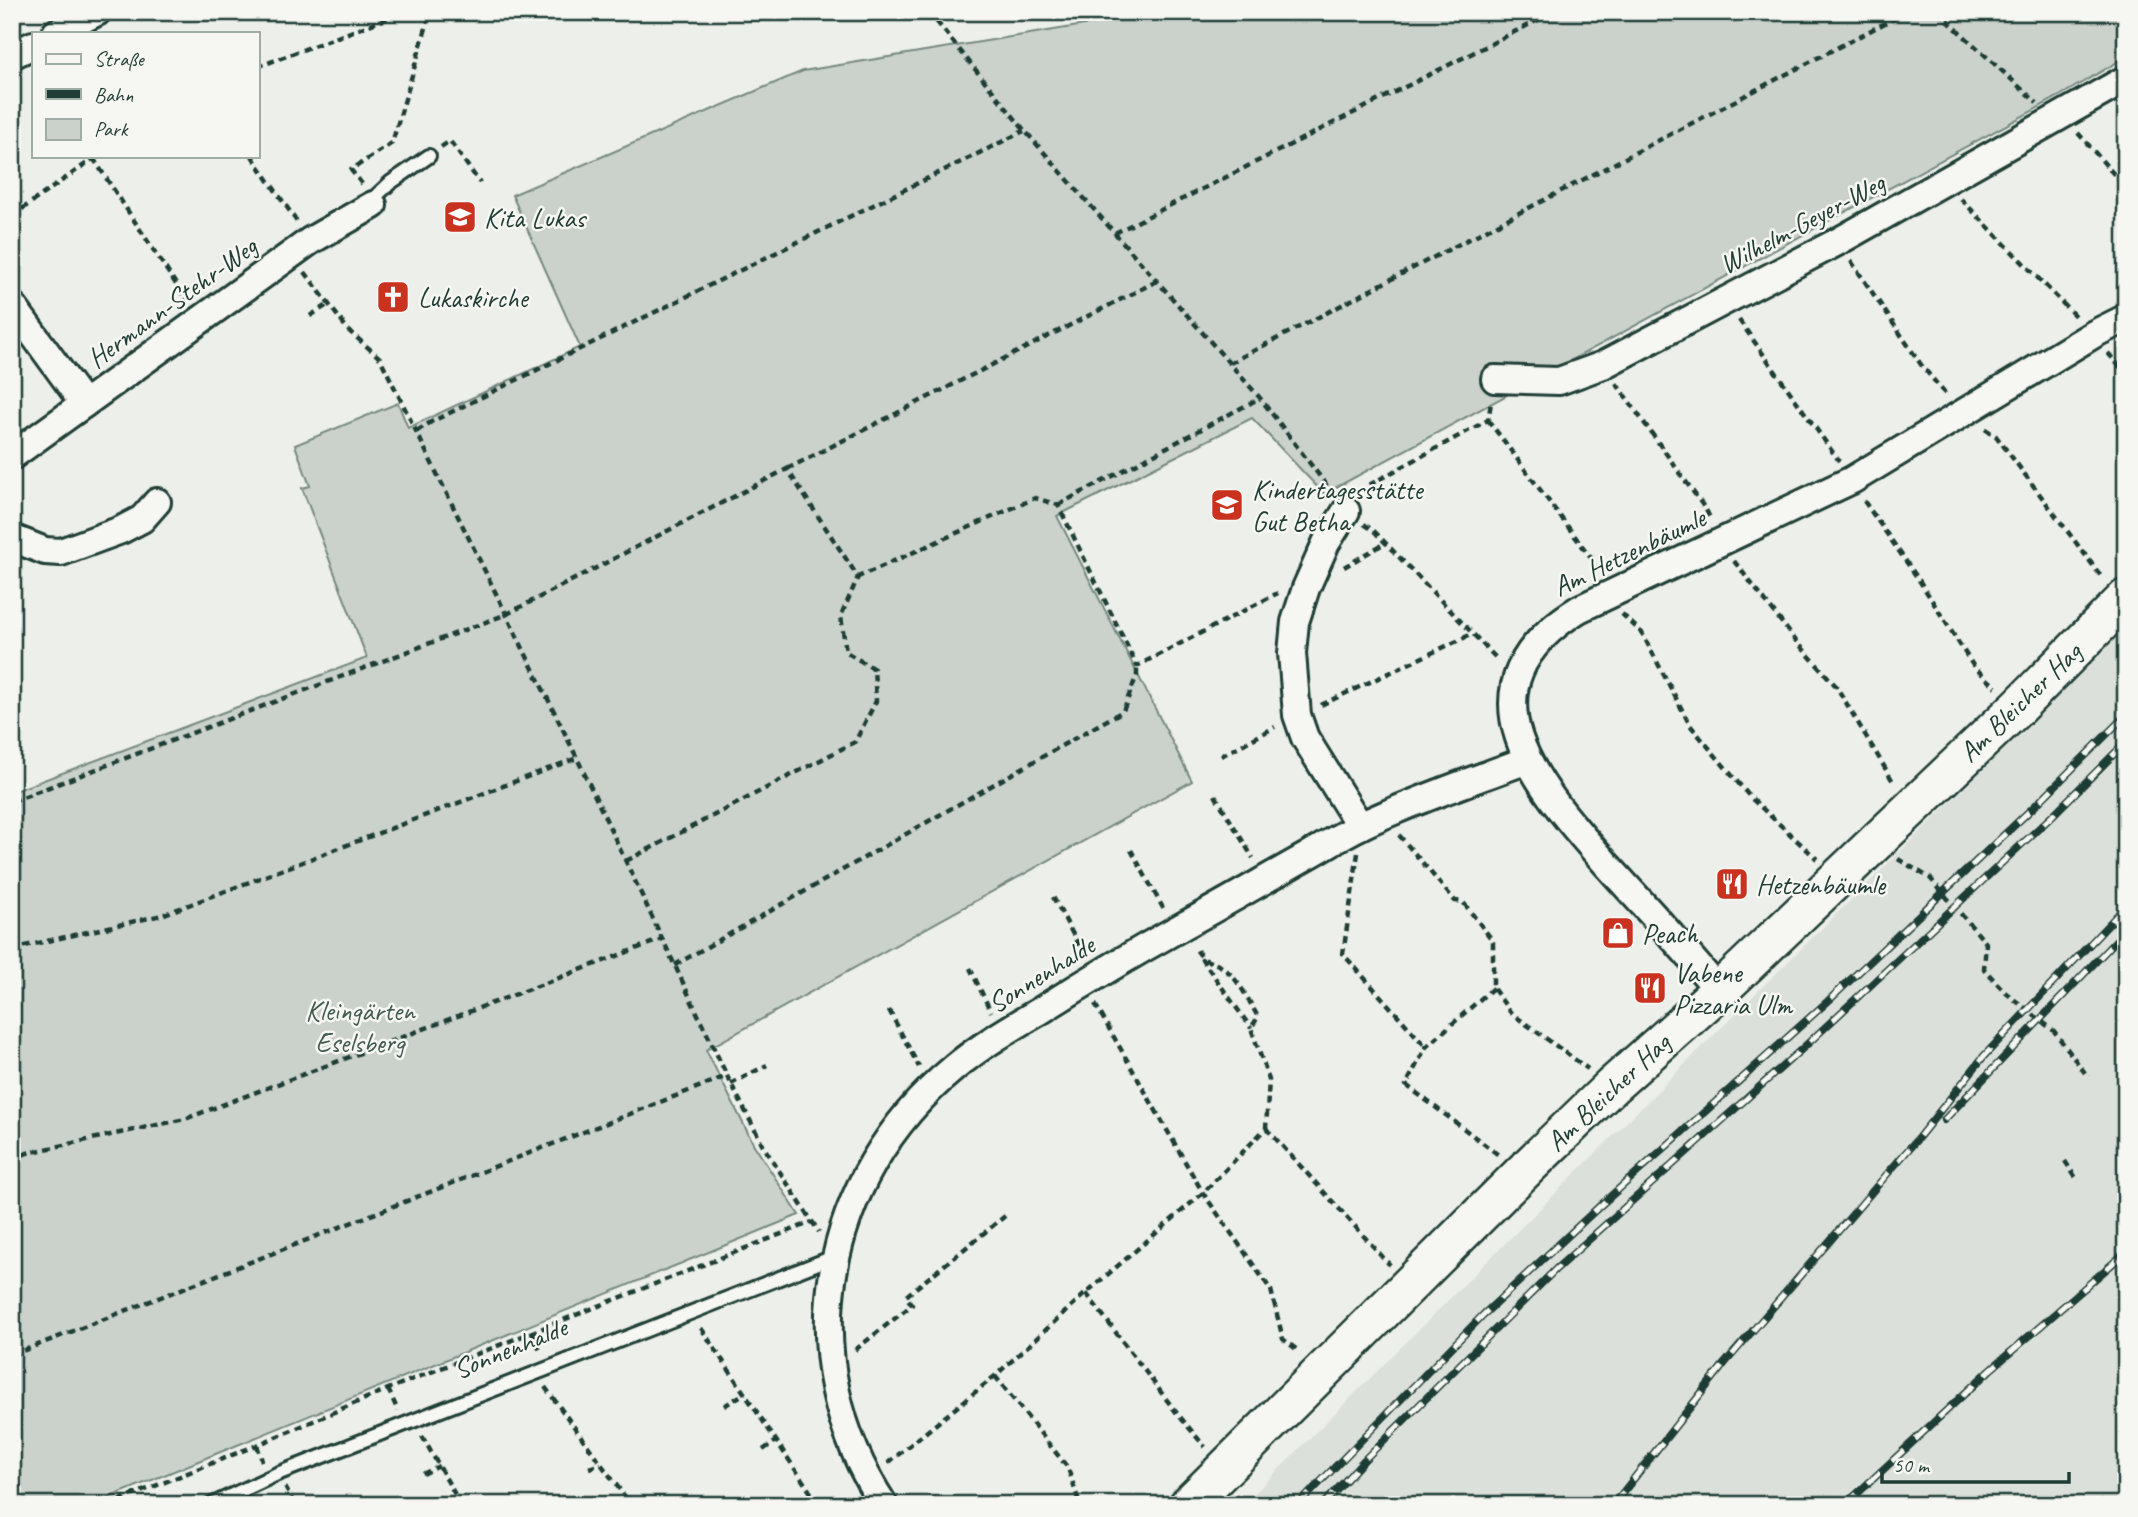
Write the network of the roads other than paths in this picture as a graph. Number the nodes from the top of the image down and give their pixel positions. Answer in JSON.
{"nodes":[{"id":1,"x":97,"y":12,"type":"edge"},
{"id":2,"x":58,"y":32,"type":"edge"},
{"id":3,"x":32,"y":45,"type":"edge"},
{"id":4,"x":12,"y":55,"type":"edge"},
{"id":5,"x":2126,"y":79,"type":"edge"},
{"id":6,"x":429,"y":156,"type":"road end"},
{"id":7,"x":373,"y":202,"type":"joint"},
{"id":8,"x":12,"y":305,"type":"edge"},
{"id":9,"x":2126,"y":318,"type":"edge"},
{"id":10,"x":1494,"y":379,"type":"road end"},
{"id":11,"x":84,"y":404,"type":"junction"},
{"id":12,"x":12,"y":456,"type":"edge"},
{"id":13,"x":157,"y":502,"type":"dead end"},
{"id":14,"x":1346,"y":511,"type":"road end"},
{"id":15,"x":12,"y":538,"type":"edge"},
{"id":16,"x":2113,"y":587,"type":"edge"},
{"id":17,"x":1527,"y":760,"type":"junction"},
{"id":18,"x":1371,"y":821,"type":"junction"},
{"id":19,"x":1719,"y":991,"type":"junction"},
{"id":20,"x":835,"y":1256,"type":"junction"},
{"id":21,"x":875,"y":1502,"type":"edge"},
{"id":22,"x":211,"y":1505,"type":"edge"},
{"id":23,"x":1188,"y":1505,"type":"edge"}],
"edges":[{"from":1,"to":2,"type":"street"},
{"from":3,"to":4,"type":"street"},
{"from":5,"to":10,"type":"street","name":"Wilhelm-Geyer-Weg"},
{"from":6,"to":7,"type":"lane"},
{"from":7,"to":11,"type":"street","name":"Hermann-Stehr-Weg"},
{"from":8,"to":11,"type":"street"},
{"from":9,"to":17,"type":"street","name":"Am Hetzenbäumle"},
{"from":11,"to":12,"type":"street","name":"Hermann-Stehr-Weg"},
{"from":13,"to":15,"type":"street"},
{"from":14,"to":18,"type":"street"},
{"from":16,"to":19,"type":"street","name":"Am Bleicher Hag"},
{"from":17,"to":18,"type":"street","name":"Sonnenhalde"},
{"from":17,"to":19,"type":"street","name":"Am Hetzenbäumle"},
{"from":18,"to":20,"type":"street","name":"Sonnenhalde"},
{"from":19,"to":23,"type":"street","name":"Am Bleicher Hag"},
{"from":20,"to":21,"type":"street","name":"Sonnenhalde"},
{"from":20,"to":22,"type":"lane","name":"Sonnenhalde"}]}
